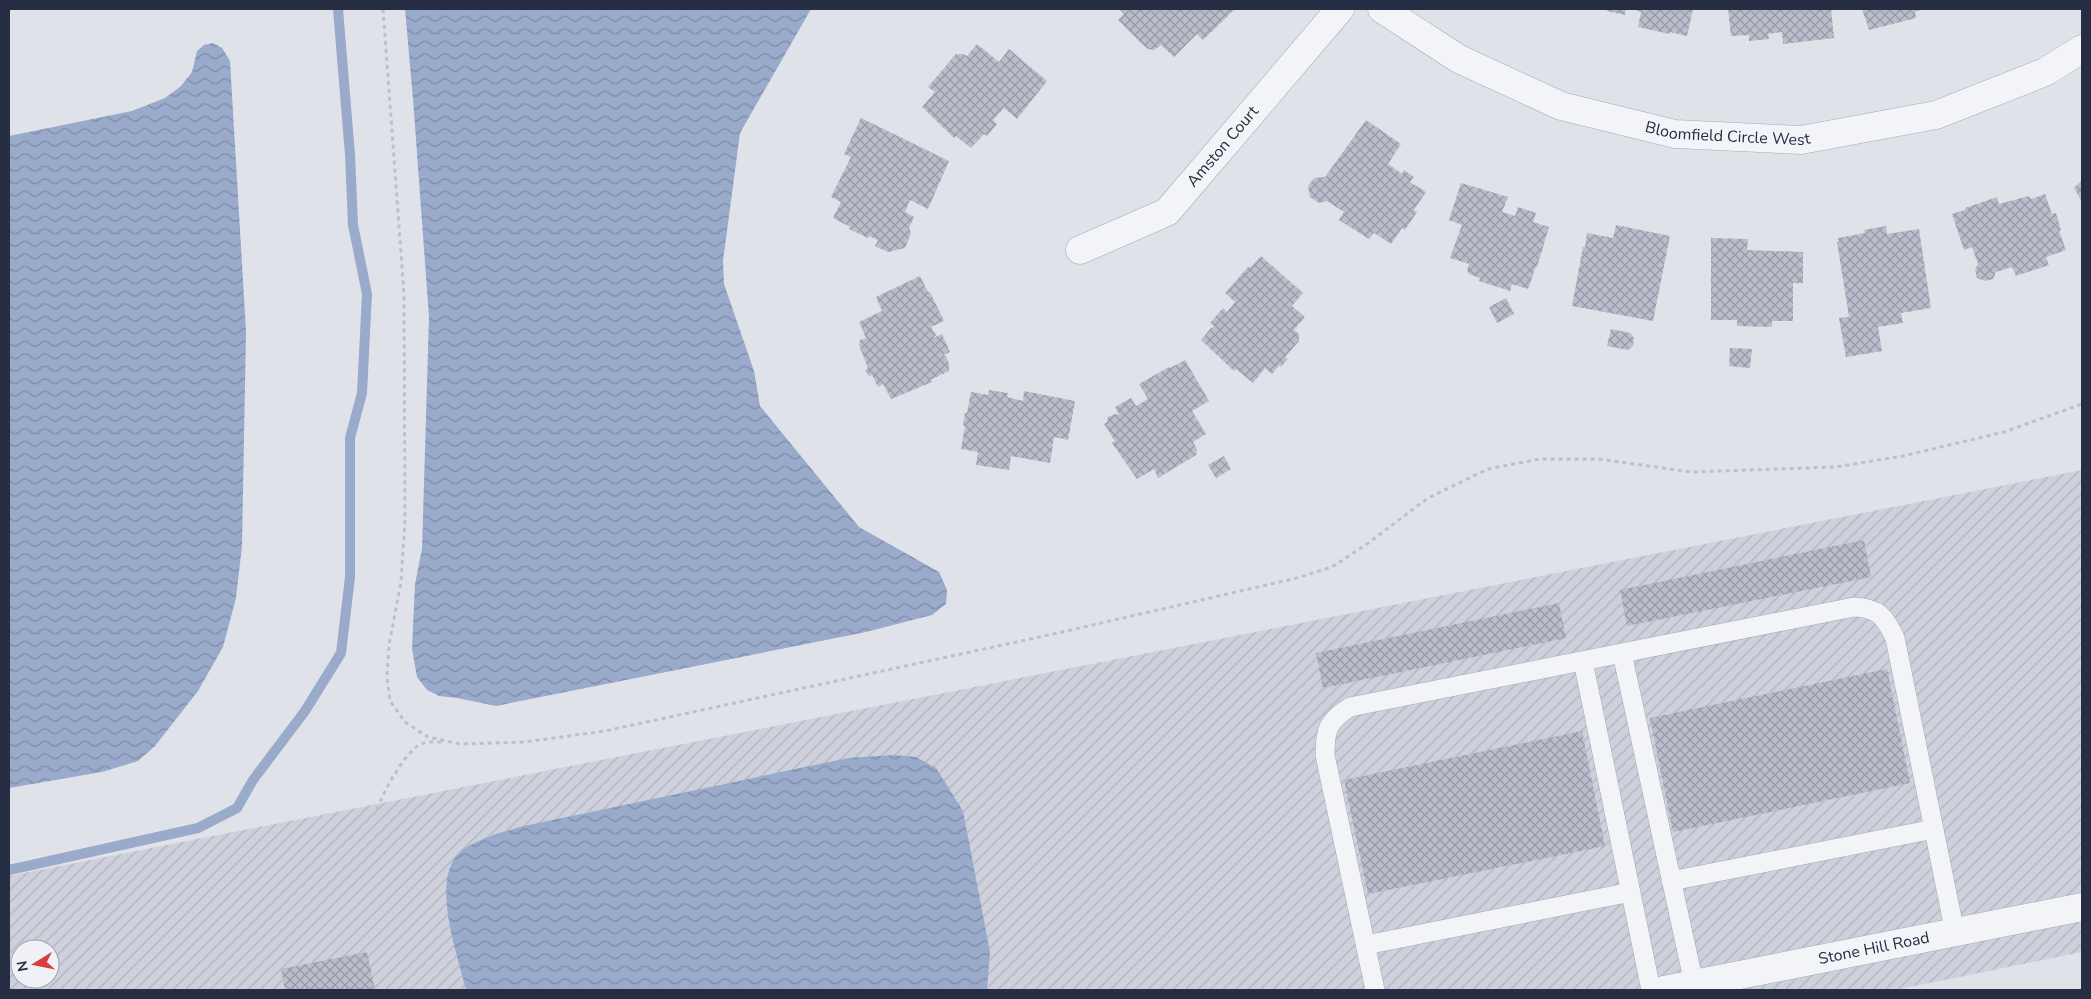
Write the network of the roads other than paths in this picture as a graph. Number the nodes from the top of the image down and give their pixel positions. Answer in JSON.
{"nodes":[{"id":1,"x":1340,"y":9,"type":"edge"},
{"id":2,"x":1382,"y":9,"type":"edge"},
{"id":3,"x":2082,"y":49,"type":"edge"},
{"id":4,"x":1080,"y":250,"type":"dead end"},
{"id":5,"x":1622,"y":653,"type":"junction"},
{"id":6,"x":1583,"y":661,"type":"junction"},
{"id":7,"x":1934,"y":829,"type":"junction"},
{"id":8,"x":1671,"y":882,"type":"junction"},
{"id":9,"x":1631,"y":892,"type":"junction"},
{"id":10,"x":2082,"y":907,"type":"edge"},
{"id":11,"x":1955,"y":933,"type":"junction"},
{"id":12,"x":1366,"y":945,"type":"junction"},
{"id":13,"x":1694,"y":984,"type":"junction"},
{"id":14,"x":1375,"y":990,"type":"edge"},
{"id":15,"x":1651,"y":990,"type":"edge"},
{"id":16,"x":1664,"y":990,"type":"edge"}],
"edges":[{"from":1,"to":4,"type":"street","name":"Amston Court"},
{"from":2,"to":3,"type":"street","name":"Bloomfield Circle West"},
{"from":5,"to":6,"type":"lane"},
{"from":5,"to":7,"type":"lane"},
{"from":5,"to":8,"type":"lane"},
{"from":6,"to":9,"type":"lane"},
{"from":6,"to":12,"type":"lane"},
{"from":7,"to":8,"type":"lane"},
{"from":7,"to":11,"type":"lane"},
{"from":8,"to":13,"type":"lane"},
{"from":9,"to":12,"type":"lane"},
{"from":9,"to":15,"type":"lane"},
{"from":10,"to":11,"type":"street","name":"Stone Hill Road"},
{"from":11,"to":13,"type":"street","name":"Stone Hill Road"},
{"from":12,"to":14,"type":"lane"},
{"from":13,"to":16,"type":"street","name":"Stone Hill Road"}]}
